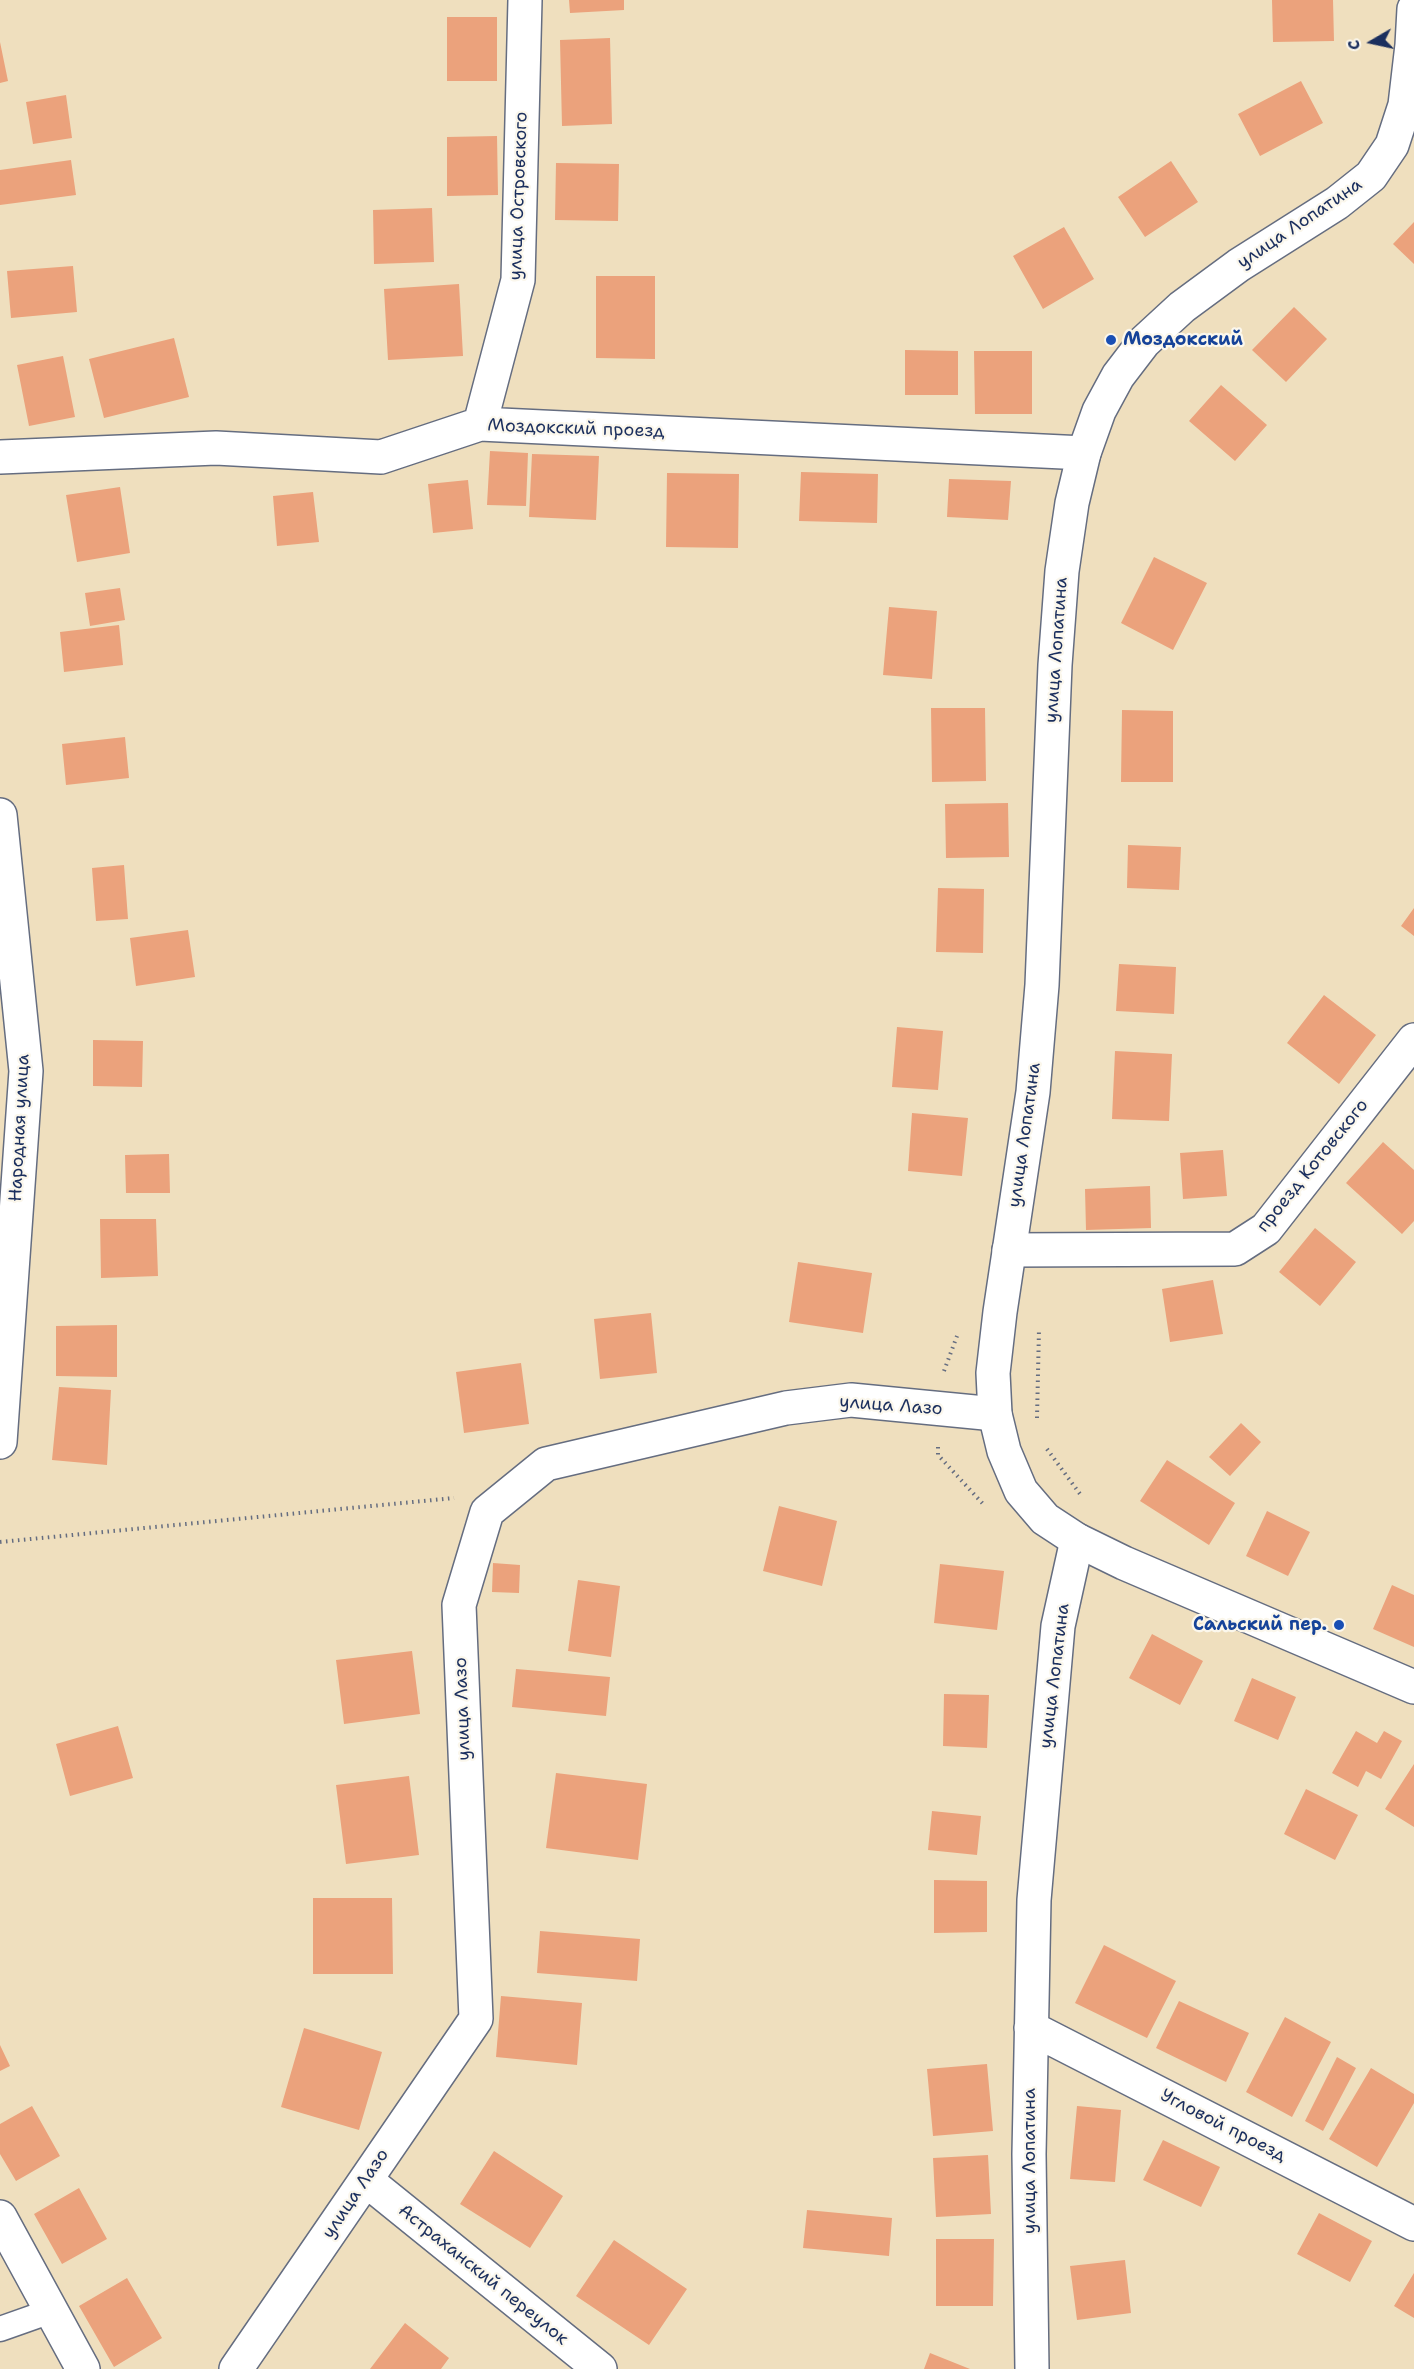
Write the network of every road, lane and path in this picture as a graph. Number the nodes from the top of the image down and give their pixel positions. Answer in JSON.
{"nodes":[{"id":1,"x":525,"y":0,"type":"edge"},
{"id":2,"x":1414,"y":9,"type":"edge"},
{"id":3,"x":1412,"y":58,"type":"edge"},
{"id":4,"x":480,"y":424,"type":"junction"},
{"id":5,"x":1084,"y":453,"type":"junction"},
{"id":6,"x":0,"y":457,"type":"edge"},
{"id":7,"x":0,"y":815,"type":"edge"},
{"id":8,"x":1414,"y":1040,"type":"edge"},
{"id":9,"x":1009,"y":1250,"type":"junction"},
{"id":10,"x":1039,"y":1319,"type":"dead end"},
{"id":11,"x":958,"y":1334,"type":"dead end"},
{"id":12,"x":938,"y":1408,"type":"junction"},
{"id":13,"x":995,"y":1414,"type":"junction"},
{"id":14,"x":1037,"y":1423,"type":"dead end"},
{"id":15,"x":0,"y":1443,"type":"edge"},
{"id":16,"x":1043,"y":1443,"type":"dead end"},
{"id":17,"x":511,"y":1492,"type":"junction"},
{"id":18,"x":1081,"y":1496,"type":"dead end"},
{"id":19,"x":991,"y":1513,"type":"dead end"},
{"id":20,"x":1077,"y":1540,"type":"junction"},
{"id":21,"x":0,"y":1542,"type":"edge"},
{"id":22,"x":1414,"y":1687,"type":"edge"},
{"id":23,"x":1031,"y":2028,"type":"junction"},
{"id":24,"x":366,"y":2180,"type":"junction"},
{"id":25,"x":0,"y":2217,"type":"edge"},
{"id":26,"x":1414,"y":2224,"type":"edge"},
{"id":27,"x":51,"y":2311,"type":"junction"},
{"id":28,"x":0,"y":2329,"type":"edge"},
{"id":29,"x":83,"y":2369,"type":"edge"},
{"id":30,"x":236,"y":2369,"type":"edge"},
{"id":31,"x":600,"y":2369,"type":"edge"},
{"id":32,"x":1032,"y":2369,"type":"edge"}],
"edges":[{"from":1,"to":4,"type":"street","name":"улица Островского"},
{"from":2,"to":3,"type":"street","name":"улица Лопатина"},
{"from":3,"to":5,"type":"street","name":"улица Лопатина"},
{"from":4,"to":5,"type":"street","name":"Моздокский проезд"},
{"from":4,"to":6,"type":"street","name":"Моздокский проезд"},
{"from":5,"to":9,"type":"street","name":"улица Лопатина"},
{"from":7,"to":15,"type":"street","name":"Народная улица"},
{"from":8,"to":9,"type":"street","name":"проезд Котовского"},
{"from":9,"to":13,"type":"street","name":"улица Лопатина"},
{"from":10,"to":14,"type":"path"},
{"from":11,"to":12,"type":"path"},
{"from":12,"to":13,"type":"street","name":"улица Лазо"},
{"from":12,"to":17,"type":"street","name":"улица Лазо"},
{"from":12,"to":19,"type":"path"},
{"from":13,"to":20,"type":"street","name":"улица Лопатина"},
{"from":16,"to":18,"type":"path"},
{"from":17,"to":21,"type":"path"},
{"from":17,"to":24,"type":"street","name":"улица Лазо"},
{"from":20,"to":22,"type":"street"},
{"from":20,"to":23,"type":"street","name":"улица Лопатина"},
{"from":23,"to":26,"type":"street","name":"Угловой проезд"},
{"from":23,"to":32,"type":"street","name":"улица Лопатина"},
{"from":24,"to":30,"type":"street","name":"улица Лазо"},
{"from":24,"to":31,"type":"street","name":"Астраханский переулок"},
{"from":25,"to":27,"type":"street"},
{"from":27,"to":28,"type":"lane"},
{"from":27,"to":29,"type":"street"}]}
